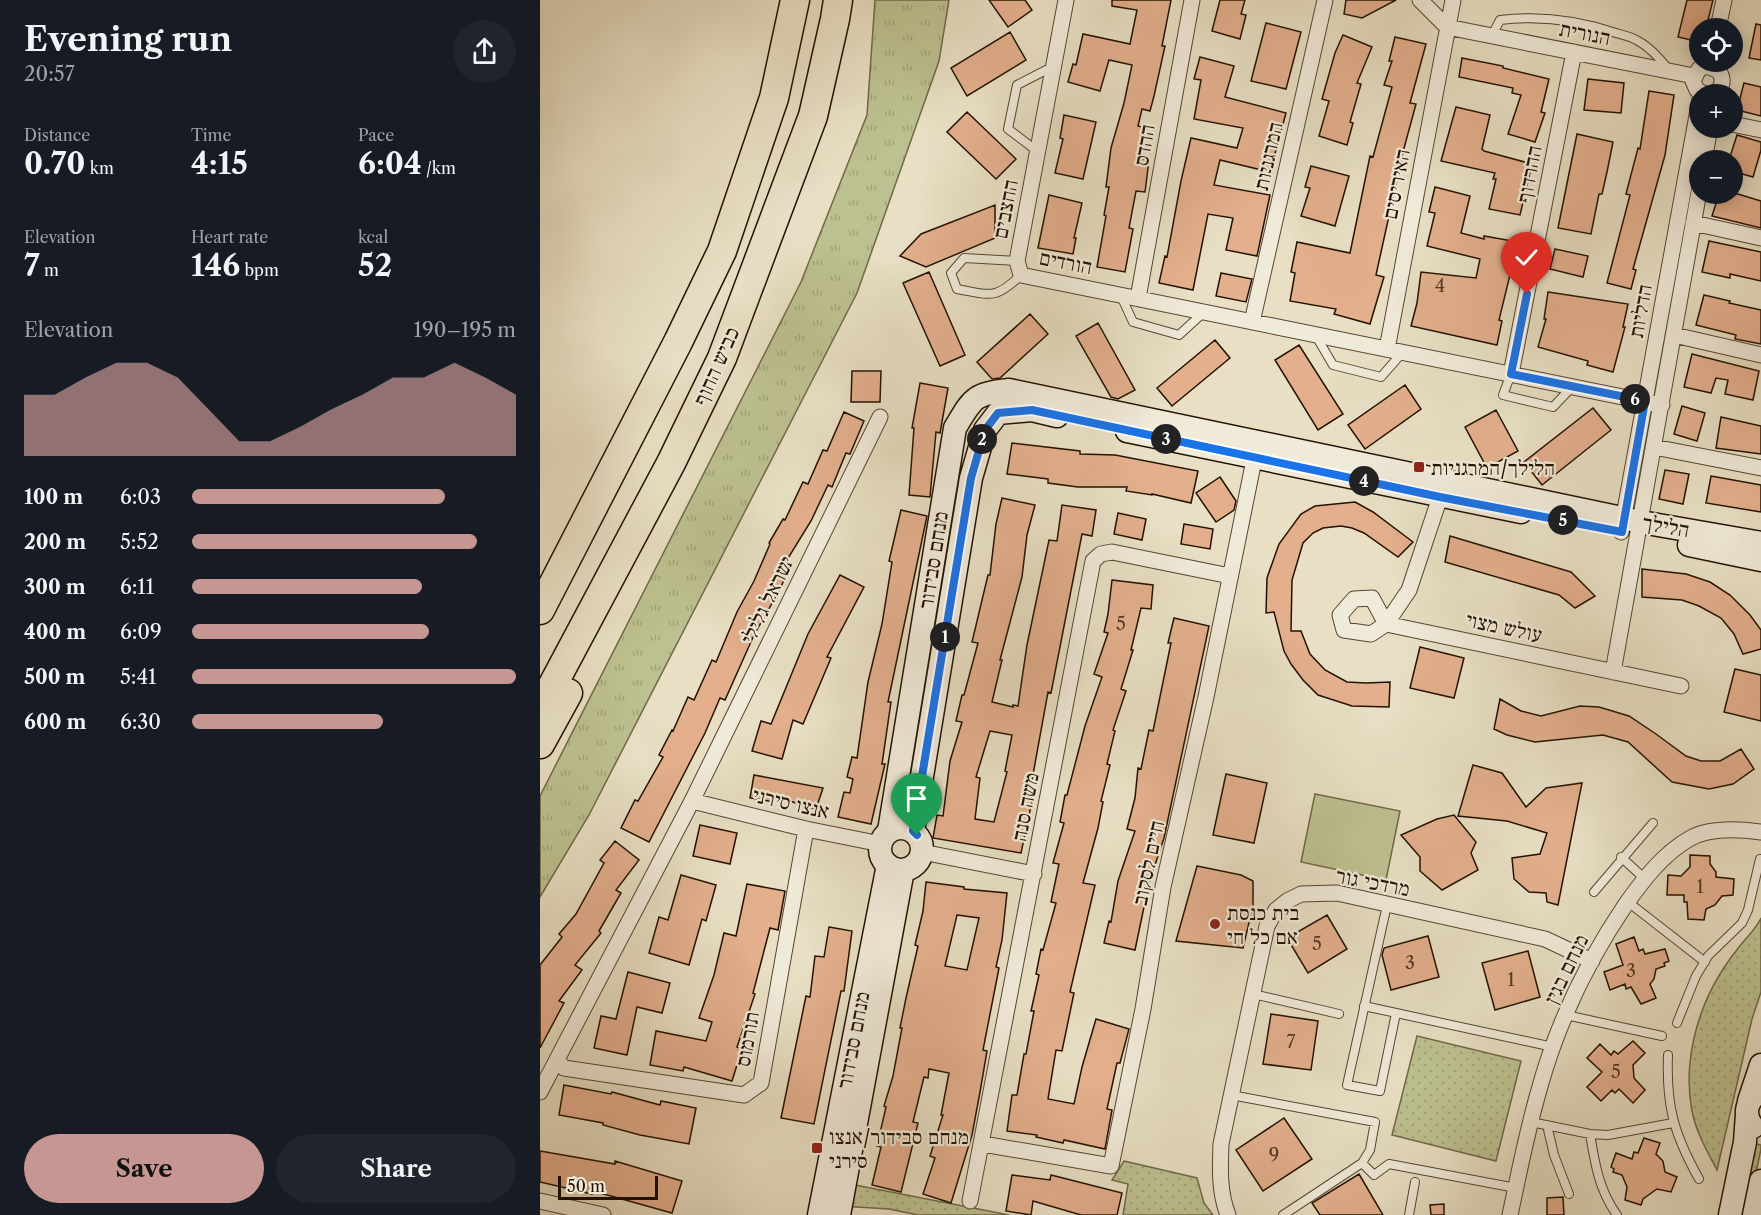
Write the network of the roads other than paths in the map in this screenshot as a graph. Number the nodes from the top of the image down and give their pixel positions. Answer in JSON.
{"nodes":[{"id":1,"x":795,"y":0,"type":"edge"},
{"id":2,"x":838,"y":0,"type":"edge"},
{"id":3,"x":1191,"y":0,"type":"edge"},
{"id":4,"x":1325,"y":0,"type":"edge"},
{"id":5,"x":1419,"y":0,"type":"edge"},
{"id":6,"x":1453,"y":0,"type":"edge"},
{"id":7,"x":1724,"y":0,"type":"edge"},
{"id":8,"x":1064,"y":1,"type":"edge"},
{"id":9,"x":1720,"y":18,"type":"edge"},
{"id":10,"x":1447,"y":27,"type":"junction"},
{"id":11,"x":1492,"y":35,"type":"junction"},
{"id":12,"x":1574,"y":52,"type":"junction"},
{"id":13,"x":1054,"y":66,"type":"junction"},
{"id":14,"x":1670,"y":71,"type":"junction"},
{"id":15,"x":1697,"y":72,"type":"edge"},
{"id":16,"x":1694,"y":76,"type":"junction"},
{"id":17,"x":1694,"y":84,"type":"edge"},
{"id":18,"x":813,"y":116,"type":"junction"},
{"id":19,"x":1743,"y":126,"type":"edge"},
{"id":20,"x":1761,"y":130,"type":"edge"},
{"id":21,"x":1698,"y":138,"type":"edge"},
{"id":22,"x":1038,"y":151,"type":"junction"},
{"id":23,"x":1697,"y":204,"type":"edge"},
{"id":24,"x":1693,"y":223,"type":"junction"},
{"id":25,"x":1761,"y":238,"type":"edge"},
{"id":26,"x":1019,"y":268,"type":"junction"},
{"id":27,"x":1120,"y":295,"type":"junction"},
{"id":28,"x":1138,"y":298,"type":"junction"},
{"id":29,"x":1204,"y":312,"type":"junction"},
{"id":30,"x":1252,"y":322,"type":"junction"},
{"id":31,"x":1315,"y":334,"type":"junction"},
{"id":32,"x":1674,"y":335,"type":"junction"},
{"id":33,"x":678,"y":342,"type":"junction"},
{"id":34,"x":1387,"y":349,"type":"junction"},
{"id":35,"x":1403,"y":352,"type":"junction"},
{"id":36,"x":1761,"y":355,"type":"edge"},
{"id":37,"x":1511,"y":374,"type":"junction"},
{"id":38,"x":1573,"y":387,"type":"junction"},
{"id":39,"x":972,"y":400,"type":"joint"},
{"id":40,"x":1645,"y":401,"type":"junction"},
{"id":41,"x":1662,"y":405,"type":"junction"},
{"id":42,"x":998,"y":413,"type":"joint"},
{"id":43,"x":880,"y":417,"type":"dead end"},
{"id":44,"x":1654,"y":447,"type":"junction"},
{"id":45,"x":1256,"y":450,"type":"junction"},
{"id":46,"x":1761,"y":468,"type":"edge"},
{"id":47,"x":1440,"y":497,"type":"junction"},
{"id":48,"x":1631,"y":527,"type":"junction"},
{"id":49,"x":1761,"y":543,"type":"edge"},
{"id":50,"x":1761,"y":560,"type":"edge"},
{"id":51,"x":540,"y":571,"type":"edge"},
{"id":52,"x":1230,"y":576,"type":"junction"},
{"id":53,"x":540,"y":610,"type":"edge"},
{"id":54,"x":1613,"y":672,"type":"junction"},
{"id":55,"x":1681,"y":686,"type":"dead end"},
{"id":56,"x":540,"y":709,"type":"edge"},
{"id":57,"x":540,"y":744,"type":"edge"},
{"id":58,"x":692,"y":801,"type":"junction"},
{"id":59,"x":1653,"y":823,"type":"dead end"},
{"id":60,"x":806,"y":829,"type":"junction"},
{"id":61,"x":913,"y":831,"type":"junction"},
{"id":62,"x":1761,"y":832,"type":"edge"},
{"id":63,"x":890,"y":852,"type":"junction"},
{"id":64,"x":922,"y":852,"type":"junction"},
{"id":65,"x":1622,"y":857,"type":"junction"},
{"id":66,"x":1760,"y":859,"type":"edge"},
{"id":67,"x":1034,"y":874,"type":"junction"},
{"id":68,"x":1645,"y":879,"type":"junction"},
{"id":69,"x":1594,"y":892,"type":"dead end"},
{"id":70,"x":1628,"y":902,"type":"junction"},
{"id":71,"x":1386,"y":905,"type":"junction"},
{"id":72,"x":1592,"y":961,"type":"junction"},
{"id":73,"x":1705,"y":962,"type":"junction"},
{"id":74,"x":1253,"y":994,"type":"junction"},
{"id":75,"x":1364,"y":1006,"type":"junction"},
{"id":76,"x":1396,"y":1013,"type":"junction"},
{"id":77,"x":1339,"y":1014,"type":"dead end"},
{"id":78,"x":1566,"y":1015,"type":"junction"},
{"id":79,"x":1677,"y":1023,"type":"dead end"},
{"id":80,"x":1662,"y":1036,"type":"dead end"},
{"id":81,"x":1553,"y":1047,"type":"junction"},
{"id":82,"x":1668,"y":1055,"type":"dead end"},
{"id":83,"x":557,"y":1060,"type":"junction"},
{"id":84,"x":1761,"y":1065,"type":"edge"},
{"id":85,"x":540,"y":1092,"type":"edge"},
{"id":86,"x":1232,"y":1095,"type":"junction"},
{"id":87,"x":1754,"y":1109,"type":"edge"},
{"id":88,"x":1531,"y":1122,"type":"junction"},
{"id":89,"x":1673,"y":1123,"type":"junction"},
{"id":90,"x":1547,"y":1125,"type":"junction"},
{"id":91,"x":1590,"y":1134,"type":"junction"},
{"id":92,"x":983,"y":1144,"type":"junction"},
{"id":93,"x":1362,"y":1162,"type":"junction"},
{"id":94,"x":1699,"y":1179,"type":"dead end"},
{"id":95,"x":1761,"y":1181,"type":"edge"},
{"id":96,"x":1415,"y":1182,"type":"dead end"},
{"id":97,"x":1516,"y":1188,"type":"junction"},
{"id":98,"x":1569,"y":1194,"type":"dead end"},
{"id":99,"x":540,"y":1201,"type":"edge"},
{"id":100,"x":970,"y":1201,"type":"dead end"},
{"id":101,"x":603,"y":1215,"type":"edge"},
{"id":102,"x":819,"y":1215,"type":"edge"},
{"id":103,"x":839,"y":1215,"type":"edge"},
{"id":104,"x":1228,"y":1215,"type":"edge"},
{"id":105,"x":1282,"y":1215,"type":"edge"},
{"id":106,"x":1409,"y":1215,"type":"edge"},
{"id":107,"x":1510,"y":1215,"type":"edge"},
{"id":108,"x":1617,"y":1215,"type":"edge"},
{"id":109,"x":1730,"y":1215,"type":"edge"},
{"id":110,"x":1754,"y":1215,"type":"edge"}],
"edges":[{"from":1,"to":33,"type":"highway","name":"כביש החוף"},
{"from":2,"to":18,"type":"highway","name":"כביש החוף"},
{"from":3,"to":28,"type":"street","name":"ההדס"},
{"from":4,"to":30,"type":"street","name":"המרגניות"},
{"from":5,"to":10,"type":"street"},
{"from":6,"to":10,"type":"street"},
{"from":7,"to":9,"type":"street"},
{"from":8,"to":13,"type":"street","name":"החצבים"},
{"from":10,"to":11,"type":"street","name":"הנורית"},
{"from":10,"to":34,"type":"street","name":"האיריסים"},
{"from":11,"to":12,"type":"street","name":"הנורית"},
{"from":11,"to":14,"type":"lane","name":"הנורית"},
{"from":12,"to":14,"type":"street","name":"הנורית"},
{"from":12,"to":37,"type":"street","name":"ההרדוף"},
{"from":13,"to":22,"type":"street","name":"החצבים"},
{"from":13,"to":22,"type":"lane"},
{"from":14,"to":16,"type":"street","name":"הנורית"},
{"from":15,"to":16,"type":"street"},
{"from":16,"to":17,"type":"street"},
{"from":18,"to":56,"type":"highway","name":"כביש החוף"},
{"from":18,"to":57,"type":"highway"},
{"from":19,"to":20,"type":"street"},
{"from":21,"to":40,"type":"street","name":"הדליות"},
{"from":22,"to":26,"type":"street","name":"החצבים"},
{"from":23,"to":24,"type":"street","name":"הדליות"},
{"from":24,"to":25,"type":"street"},
{"from":24,"to":32,"type":"street","name":"הדליות"},
{"from":26,"to":26,"type":"lane","name":"הורדים"},
{"from":26,"to":27,"type":"street","name":"הורדים"},
{"from":27,"to":28,"type":"street","name":"הורדים"},
{"from":27,"to":29,"type":"lane"},
{"from":28,"to":29,"type":"street","name":"הורדים"},
{"from":29,"to":30,"type":"street","name":"הורדים"},
{"from":30,"to":31,"type":"street","name":"הורדים"},
{"from":31,"to":34,"type":"street","name":"הורדים"},
{"from":31,"to":35,"type":"lane"},
{"from":32,"to":36,"type":"street","name":"הדליות"},
{"from":32,"to":41,"type":"street","name":"הדליות"},
{"from":33,"to":51,"type":"highway"},
{"from":33,"to":53,"type":"highway","name":"כביש החוף"},
{"from":34,"to":35,"type":"street","name":"הורדים"},
{"from":35,"to":37,"type":"street","name":"הורדים"},
{"from":37,"to":38,"type":"street","name":"הורדים"},
{"from":37,"to":38,"type":"lane"},
{"from":38,"to":40,"type":"street","name":"הורדים"},
{"from":39,"to":45,"type":"street","name":"הלילך"},
{"from":39,"to":63,"type":"street","name":"מנחם סבידור"},
{"from":40,"to":41,"type":"street","name":"הורדים"},
{"from":40,"to":48,"type":"street","name":"הדליות"},
{"from":41,"to":44,"type":"street","name":"הדליות"},
{"from":42,"to":45,"type":"street","name":"הלילך"},
{"from":42,"to":61,"type":"street","name":"מנחם סבידור"},
{"from":43,"to":58,"type":"street","name":"ישראל גלילי"},
{"from":44,"to":46,"type":"street"},
{"from":44,"to":48,"type":"street","name":"הדליות"},
{"from":45,"to":47,"type":"street","name":"הלילך"},
{"from":45,"to":48,"type":"street","name":"הלילך"},
{"from":45,"to":52,"type":"street","name":"חיים לסקוב"},
{"from":47,"to":48,"type":"street","name":"הלילך"},
{"from":47,"to":54,"type":"street","name":"עולש מצוי"},
{"from":48,"to":49,"type":"street","name":"הלילך"},
{"from":48,"to":50,"type":"street","name":"הלילך"},
{"from":48,"to":54,"type":"street"},
{"from":52,"to":67,"type":"street","name":"משה סנה"},
{"from":52,"to":92,"type":"street","name":"חיים לסקוב"},
{"from":54,"to":55,"type":"street","name":"עולש מצוי"},
{"from":58,"to":60,"type":"street","name":"אנצו סירני"},
{"from":58,"to":83,"type":"street","name":"ישראל גלילי"},
{"from":59,"to":65,"type":"lane"},
{"from":60,"to":63,"type":"street","name":"אנצו סירני"},
{"from":60,"to":83,"type":"street","name":"תורמוס"},
{"from":61,"to":63,"type":"street"},
{"from":61,"to":64,"type":"street"},
{"from":62,"to":68,"type":"street","name":"מנחם בגין"},
{"from":63,"to":64,"type":"street"},
{"from":63,"to":102,"type":"street","name":"מנחם סבידור"},
{"from":63,"to":103,"type":"street","name":"מנחם סבידור"},
{"from":64,"to":67,"type":"street"},
{"from":65,"to":68,"type":"lane"},
{"from":65,"to":69,"type":"lane"},
{"from":66,"to":73,"type":"lane"},
{"from":67,"to":92,"type":"street","name":"משה סנה"},
{"from":68,"to":70,"type":"street","name":"מנחם בגין"},
{"from":70,"to":72,"type":"street","name":"מנחם בגין"},
{"from":70,"to":73,"type":"lane"},
{"from":71,"to":72,"type":"street","name":"מרדכי גור"},
{"from":71,"to":74,"type":"street","name":"מרדכי גור"},
{"from":71,"to":75,"type":"lane"},
{"from":72,"to":78,"type":"street","name":"מנחם בגין"},
{"from":73,"to":79,"type":"lane"},
{"from":74,"to":77,"type":"lane"},
{"from":74,"to":86,"type":"street","name":"מרדכי גור"},
{"from":75,"to":76,"type":"lane"},
{"from":75,"to":76,"type":"lane"},
{"from":76,"to":81,"type":"lane"},
{"from":78,"to":80,"type":"lane"},
{"from":78,"to":81,"type":"street","name":"מנחם בגין"},
{"from":81,"to":88,"type":"street","name":"מנחם בגין"},
{"from":82,"to":89,"type":"lane"},
{"from":83,"to":85,"type":"street","name":"ישראל גלילי"},
{"from":84,"to":87,"type":"street"},
{"from":86,"to":93,"type":"lane"},
{"from":86,"to":104,"type":"street","name":"מרדכי גור"},
{"from":87,"to":109,"type":"street"},
{"from":88,"to":90,"type":"lane"},
{"from":88,"to":97,"type":"street","name":"מנחם בגין"},
{"from":89,"to":91,"type":"lane"},
{"from":89,"to":94,"type":"lane"},
{"from":90,"to":91,"type":"lane"},
{"from":90,"to":98,"type":"lane"},
{"from":91,"to":108,"type":"lane"},
{"from":92,"to":100,"type":"street","name":"משה סנה"},
{"from":93,"to":97,"type":"lane"},
{"from":93,"to":105,"type":"lane"},
{"from":95,"to":110,"type":"street"},
{"from":96,"to":106,"type":"lane"},
{"from":97,"to":107,"type":"street","name":"מנחם בגין"},
{"from":99,"to":101,"type":"street"}]}
